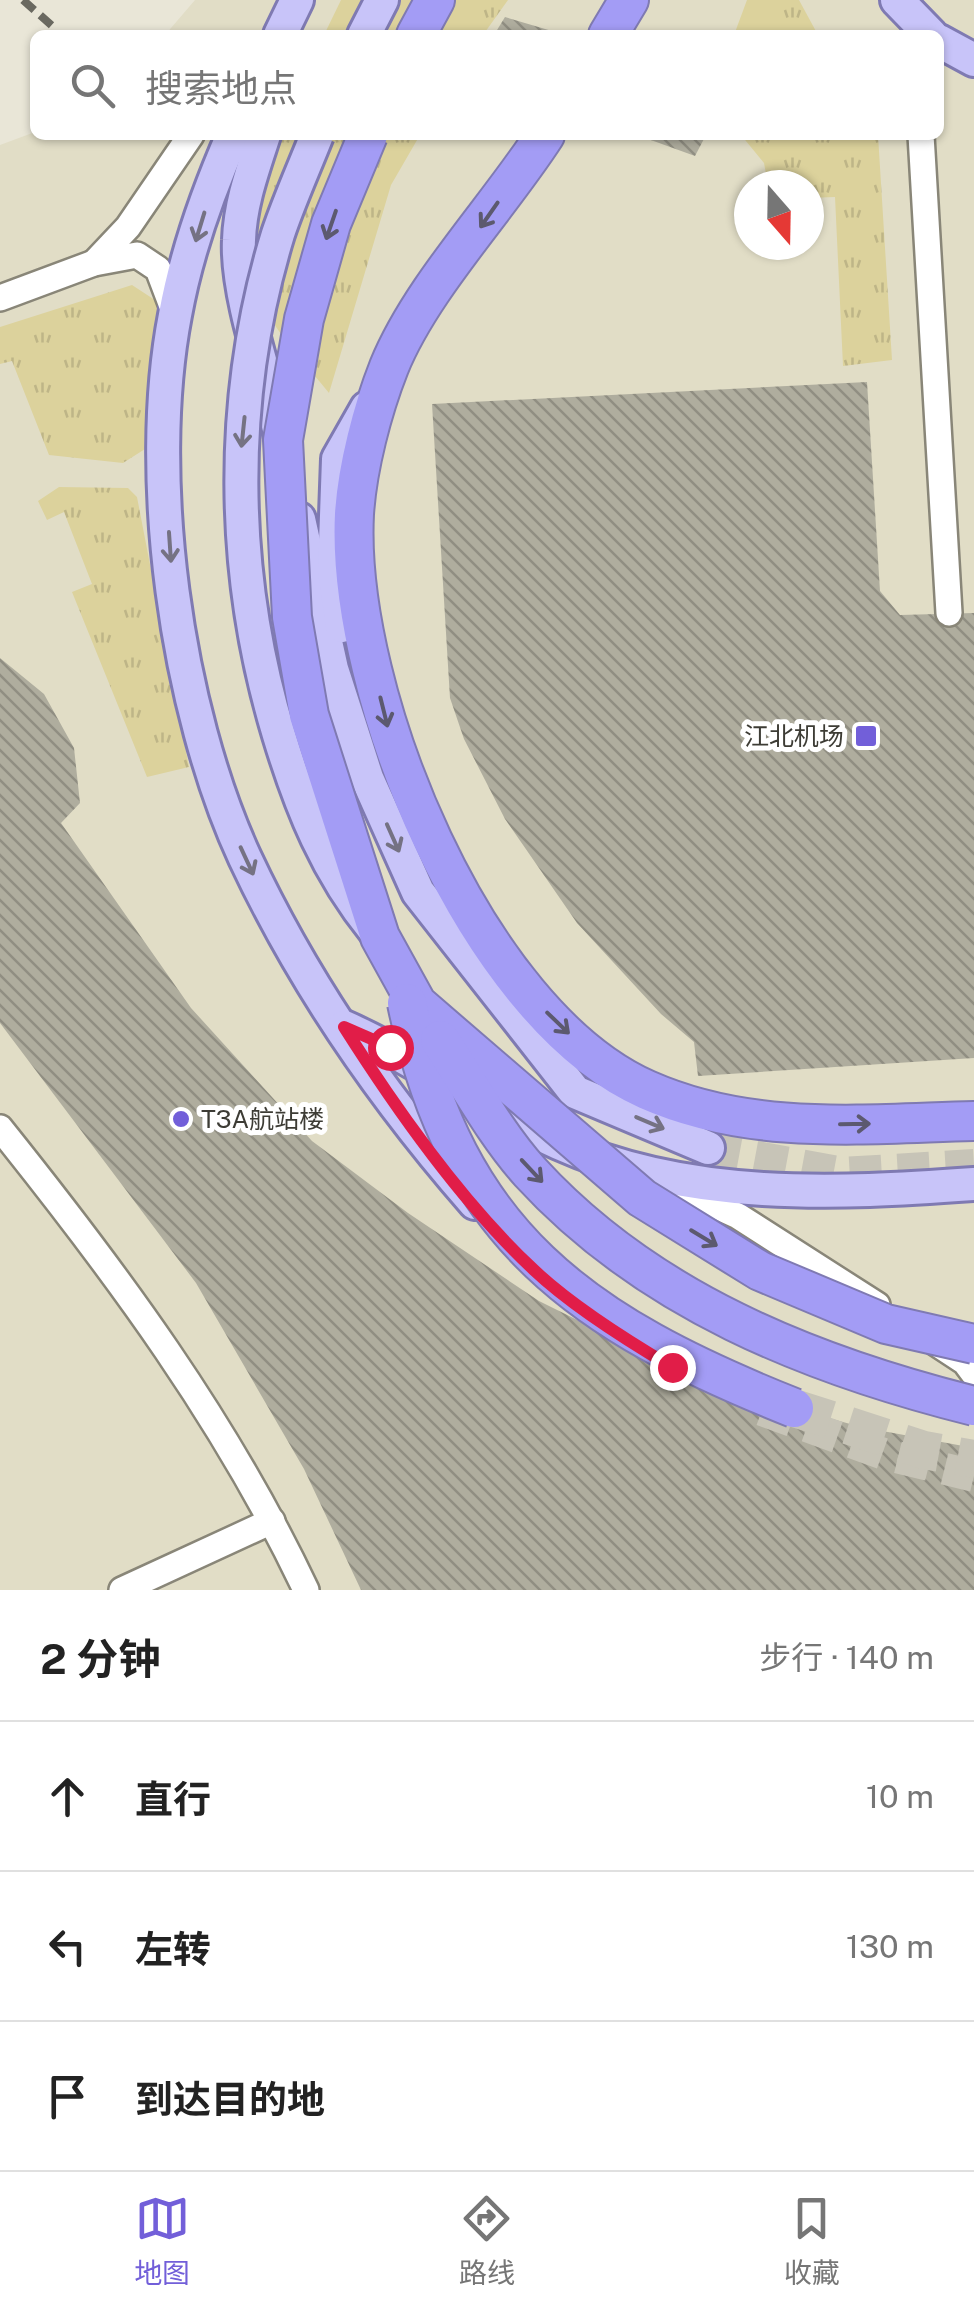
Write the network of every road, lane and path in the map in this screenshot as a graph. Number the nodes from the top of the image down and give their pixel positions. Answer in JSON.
{"nodes":[{"id":1,"x":298,"y":0,"type":"edge"},
{"id":2,"x":308,"y":0,"type":"edge"},
{"id":3,"x":382,"y":0,"type":"edge"},
{"id":4,"x":435,"y":0,"type":"edge"},
{"id":5,"x":630,"y":0,"type":"edge"},
{"id":6,"x":283,"y":30,"type":"edge"},
{"id":7,"x":299,"y":30,"type":"edge"},
{"id":8,"x":367,"y":30,"type":"edge"},
{"id":9,"x":419,"y":30,"type":"edge"},
{"id":10,"x":611,"y":30,"type":"edge"},
{"id":11,"x":944,"y":42,"type":"edge"},
{"id":12,"x":974,"y":60,"type":"edge"},
{"id":13,"x":188,"y":140,"type":"edge"},
{"id":14,"x":231,"y":140,"type":"edge"},
{"id":15,"x":262,"y":140,"type":"edge"},
{"id":16,"x":314,"y":140,"type":"edge"},
{"id":17,"x":366,"y":140,"type":"edge"},
{"id":18,"x":541,"y":140,"type":"edge"},
{"id":19,"x":921,"y":140,"type":"edge"},
{"id":20,"x":94,"y":263,"type":"junction"},
{"id":21,"x":0,"y":298,"type":"edge"},
{"id":22,"x":175,"y":314,"type":"junction"},
{"id":23,"x":388,"y":369,"type":"junction"},
{"id":24,"x":949,"y":613,"type":"dead end"},
{"id":25,"x":367,"y":778,"type":"junction"},
{"id":26,"x":380,"y":937,"type":"junction"},
{"id":27,"x":410,"y":993,"type":"junction"},
{"id":28,"x":344,"y":1027,"type":"junction"},
{"id":29,"x":974,"y":1121,"type":"edge"},
{"id":30,"x":0,"y":1128,"type":"edge"},
{"id":31,"x":708,"y":1148,"type":"tunnel mouth"},
{"id":32,"x":647,"y":1174,"type":"junction"},
{"id":33,"x":974,"y":1184,"type":"edge"},
{"id":34,"x":974,"y":1344,"type":"edge"},
{"id":35,"x":672,"y":1367,"type":"dead end"},
{"id":36,"x":974,"y":1374,"type":"edge"},
{"id":37,"x":974,"y":1406,"type":"edge"},
{"id":38,"x":794,"y":1408,"type":"tunnel mouth"},
{"id":39,"x":272,"y":1522,"type":"junction"},
{"id":40,"x":122,"y":1590,"type":"edge"},
{"id":41,"x":306,"y":1590,"type":"edge"}],
"edges":[{"from":1,"to":6,"type":"main road"},
{"from":2,"to":7,"type":"main road"},
{"from":3,"to":8,"type":"main road"},
{"from":4,"to":9,"type":"highway"},
{"from":5,"to":10,"type":"highway"},
{"from":11,"to":12,"type":"main road"},
{"from":13,"to":20,"type":"lane"},
{"from":14,"to":22,"type":"main road","one_way":true},
{"from":15,"to":25,"type":"main road"},
{"from":16,"to":26,"type":"main road","one_way":true,"bridge":true},
{"from":17,"to":26,"type":"highway","one_way":true,"bridge":true},
{"from":18,"to":23,"type":"highway","one_way":true},
{"from":19,"to":24,"type":"lane"},
{"from":20,"to":21,"type":"lane"},
{"from":20,"to":22,"type":"lane"},
{"from":22,"to":28,"type":"main road","one_way":true},
{"from":23,"to":25,"type":"main road"},
{"from":23,"to":29,"type":"highway","one_way":true},
{"from":25,"to":31,"type":"main road","one_way":true},
{"from":26,"to":27,"type":"highway","bridge":true},
{"from":27,"to":34,"type":"highway","one_way":true,"bridge":true},
{"from":27,"to":37,"type":"highway","one_way":true,"bridge":true},
{"from":27,"to":38,"type":"highway","bridge":true},
{"from":28,"to":32,"type":"main road"},
{"from":28,"to":35,"type":"main road"},
{"from":30,"to":39,"type":"lane"},
{"from":32,"to":33,"type":"main road"},
{"from":32,"to":36,"type":"lane"},
{"from":39,"to":40,"type":"lane"},
{"from":39,"to":41,"type":"lane"}]}
